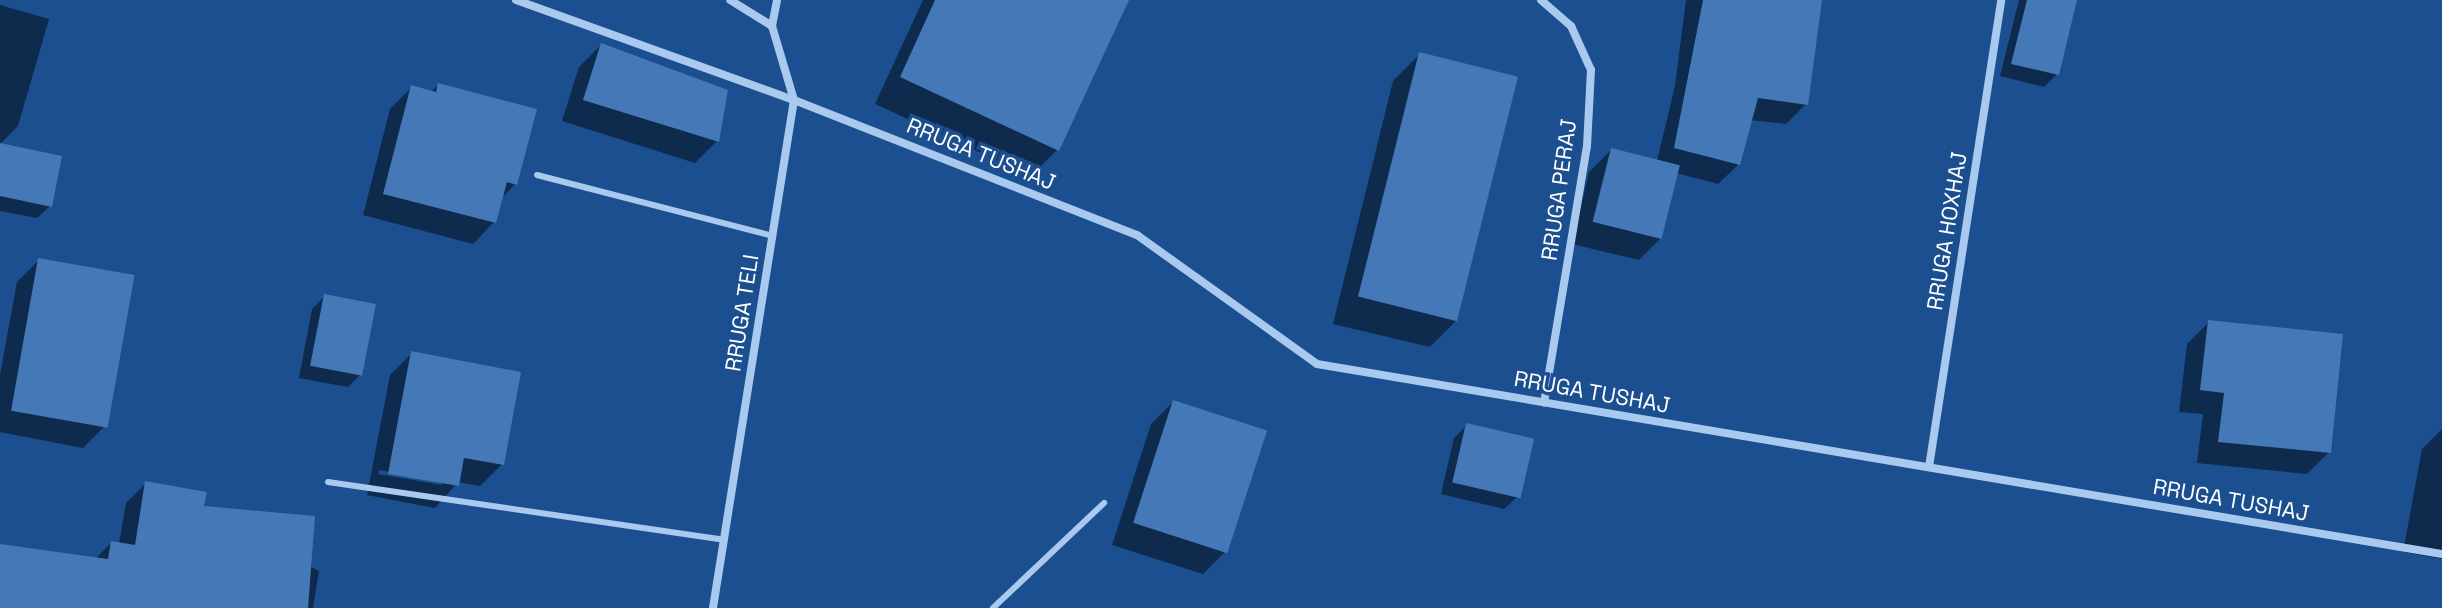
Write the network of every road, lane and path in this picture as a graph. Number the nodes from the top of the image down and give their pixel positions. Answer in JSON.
{"nodes":[{"id":1,"x":516,"y":0,"type":"edge"},
{"id":2,"x":730,"y":0,"type":"edge"},
{"id":3,"x":777,"y":0,"type":"edge"},
{"id":4,"x":1541,"y":0,"type":"edge"},
{"id":5,"x":2001,"y":0,"type":"edge"},
{"id":6,"x":772,"y":26,"type":"junction"},
{"id":7,"x":794,"y":100,"type":"junction"},
{"id":8,"x":537,"y":175,"type":"dead end"},
{"id":9,"x":773,"y":236,"type":"junction"},
{"id":10,"x":1544,"y":402,"type":"junction"},
{"id":11,"x":1929,"y":467,"type":"junction"},
{"id":12,"x":328,"y":482,"type":"dead end"},
{"id":13,"x":1104,"y":503,"type":"dead end"},
{"id":14,"x":724,"y":540,"type":"junction"},
{"id":15,"x":2442,"y":554,"type":"edge"},
{"id":16,"x":715,"y":608,"type":"edge"},
{"id":17,"x":993,"y":608,"type":"edge"}],
"edges":[{"from":1,"to":7,"type":"street","name":"RRUGA TUSHAJ"},
{"from":2,"to":6,"type":"street"},
{"from":3,"to":6,"type":"street","name":"RRUGA TELI"},
{"from":4,"to":10,"type":"street","name":"RRUGA PERAJ"},
{"from":5,"to":11,"type":"street","name":"RRUGA HOXHAJ"},
{"from":6,"to":7,"type":"street","name":"RRUGA TELI"},
{"from":7,"to":9,"type":"street","name":"RRUGA TELI"},
{"from":7,"to":10,"type":"street","name":"RRUGA TUSHAJ"},
{"from":8,"to":9,"type":"lane"},
{"from":9,"to":14,"type":"street","name":"RRUGA TELI"},
{"from":10,"to":11,"type":"street","name":"RRUGA TUSHAJ"},
{"from":11,"to":15,"type":"street","name":"RRUGA TUSHAJ"},
{"from":12,"to":14,"type":"lane"},
{"from":13,"to":17,"type":"lane"},
{"from":14,"to":16,"type":"street","name":"RRUGA TELI"}]}
